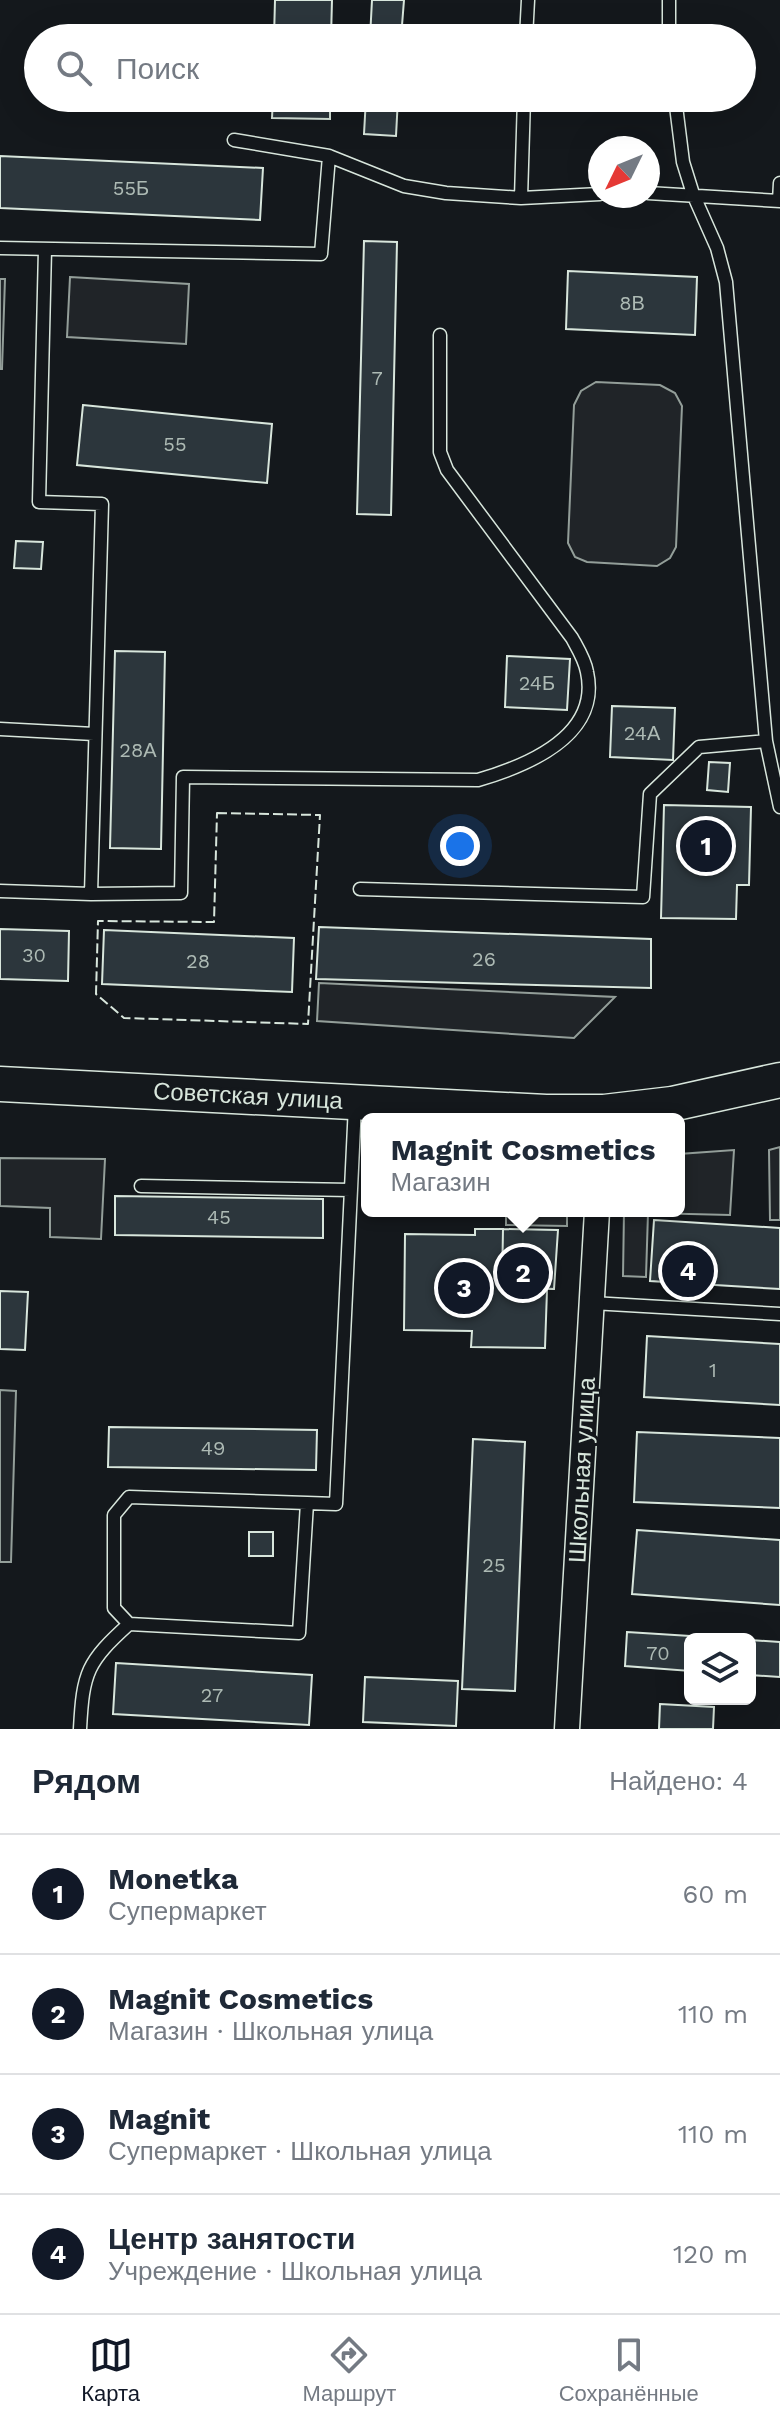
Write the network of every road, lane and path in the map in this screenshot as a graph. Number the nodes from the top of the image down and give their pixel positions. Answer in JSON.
{"nodes":[{"id":1,"x":528,"y":0,"type":"edge"},
{"id":2,"x":669,"y":0,"type":"edge"},
{"id":3,"x":527,"y":24,"type":"edge"},
{"id":4,"x":669,"y":24,"type":"edge"},
{"id":5,"x":524,"y":112,"type":"edge"},
{"id":6,"x":677,"y":112,"type":"edge"},
{"id":7,"x":234,"y":140,"type":"dead end"},
{"id":8,"x":329,"y":156,"type":"junction"},
{"id":9,"x":780,"y":183,"type":"edge"},
{"id":10,"x":660,"y":193,"type":"edge"},
{"id":11,"x":693,"y":194,"type":"junction"},
{"id":12,"x":588,"y":195,"type":"edge"},
{"id":13,"x":521,"y":198,"type":"junction"},
{"id":14,"x":780,"y":201,"type":"edge"},
{"id":15,"x":0,"y":248,"type":"edge"},
{"id":16,"x":45,"y":249,"type":"junction"},
{"id":17,"x":440,"y":335,"type":"dead end"},
{"id":18,"x":0,"y":729,"type":"edge"},
{"id":19,"x":94,"y":734,"type":"junction"},
{"id":20,"x":766,"y":741,"type":"junction"},
{"id":21,"x":780,"y":807,"type":"edge"},
{"id":22,"x":360,"y":889,"type":"dead end"},
{"id":23,"x":0,"y":891,"type":"edge"},
{"id":24,"x":91,"y":894,"type":"junction"},
{"id":25,"x":780,"y":1080,"type":"edge"},
{"id":26,"x":0,"y":1084,"type":"edge"},
{"id":27,"x":355,"y":1102,"type":"junction"},
{"id":28,"x":560,"y":1113,"type":"edge"},
{"id":29,"x":620,"y":1113,"type":"edge"},
{"id":30,"x":141,"y":1186,"type":"dead end"},
{"id":31,"x":351,"y":1190,"type":"junction"},
{"id":32,"x":597,"y":1217,"type":"edge"},
{"id":33,"x":592,"y":1303,"type":"junction"},
{"id":34,"x":780,"y":1314,"type":"edge"},
{"id":35,"x":307,"y":1503,"type":"junction"},
{"id":36,"x":129,"y":1624,"type":"junction"},
{"id":37,"x":80,"y":1729,"type":"edge"},
{"id":38,"x":567,"y":1729,"type":"edge"}],
"edges":[{"from":1,"to":3,"type":"lane"},
{"from":2,"to":4,"type":"lane"},
{"from":5,"to":13,"type":"lane"},
{"from":6,"to":11,"type":"lane"},
{"from":7,"to":8,"type":"lane"},
{"from":8,"to":13,"type":"lane"},
{"from":8,"to":16,"type":"lane"},
{"from":9,"to":14,"type":"lane"},
{"from":10,"to":11,"type":"lane"},
{"from":11,"to":14,"type":"lane"},
{"from":11,"to":20,"type":"lane"},
{"from":12,"to":13,"type":"lane"},
{"from":15,"to":16,"type":"lane"},
{"from":16,"to":19,"type":"lane"},
{"from":17,"to":24,"type":"lane"},
{"from":18,"to":19,"type":"lane"},
{"from":19,"to":24,"type":"lane"},
{"from":20,"to":21,"type":"lane"},
{"from":20,"to":22,"type":"lane"},
{"from":23,"to":24,"type":"lane"},
{"from":25,"to":29,"type":"main road","name":"Советская улица"},
{"from":26,"to":27,"type":"main road","name":"Советская улица"},
{"from":27,"to":28,"type":"main road","name":"Советская улица"},
{"from":27,"to":31,"type":"lane"},
{"from":30,"to":31,"type":"lane"},
{"from":31,"to":35,"type":"lane"},
{"from":32,"to":33,"type":"street","name":"Школьная улица"},
{"from":33,"to":34,"type":"lane"},
{"from":33,"to":38,"type":"street","name":"Школьная улица"},
{"from":35,"to":36,"type":"lane"},
{"from":35,"to":36,"type":"lane"},
{"from":36,"to":37,"type":"lane"}]}
